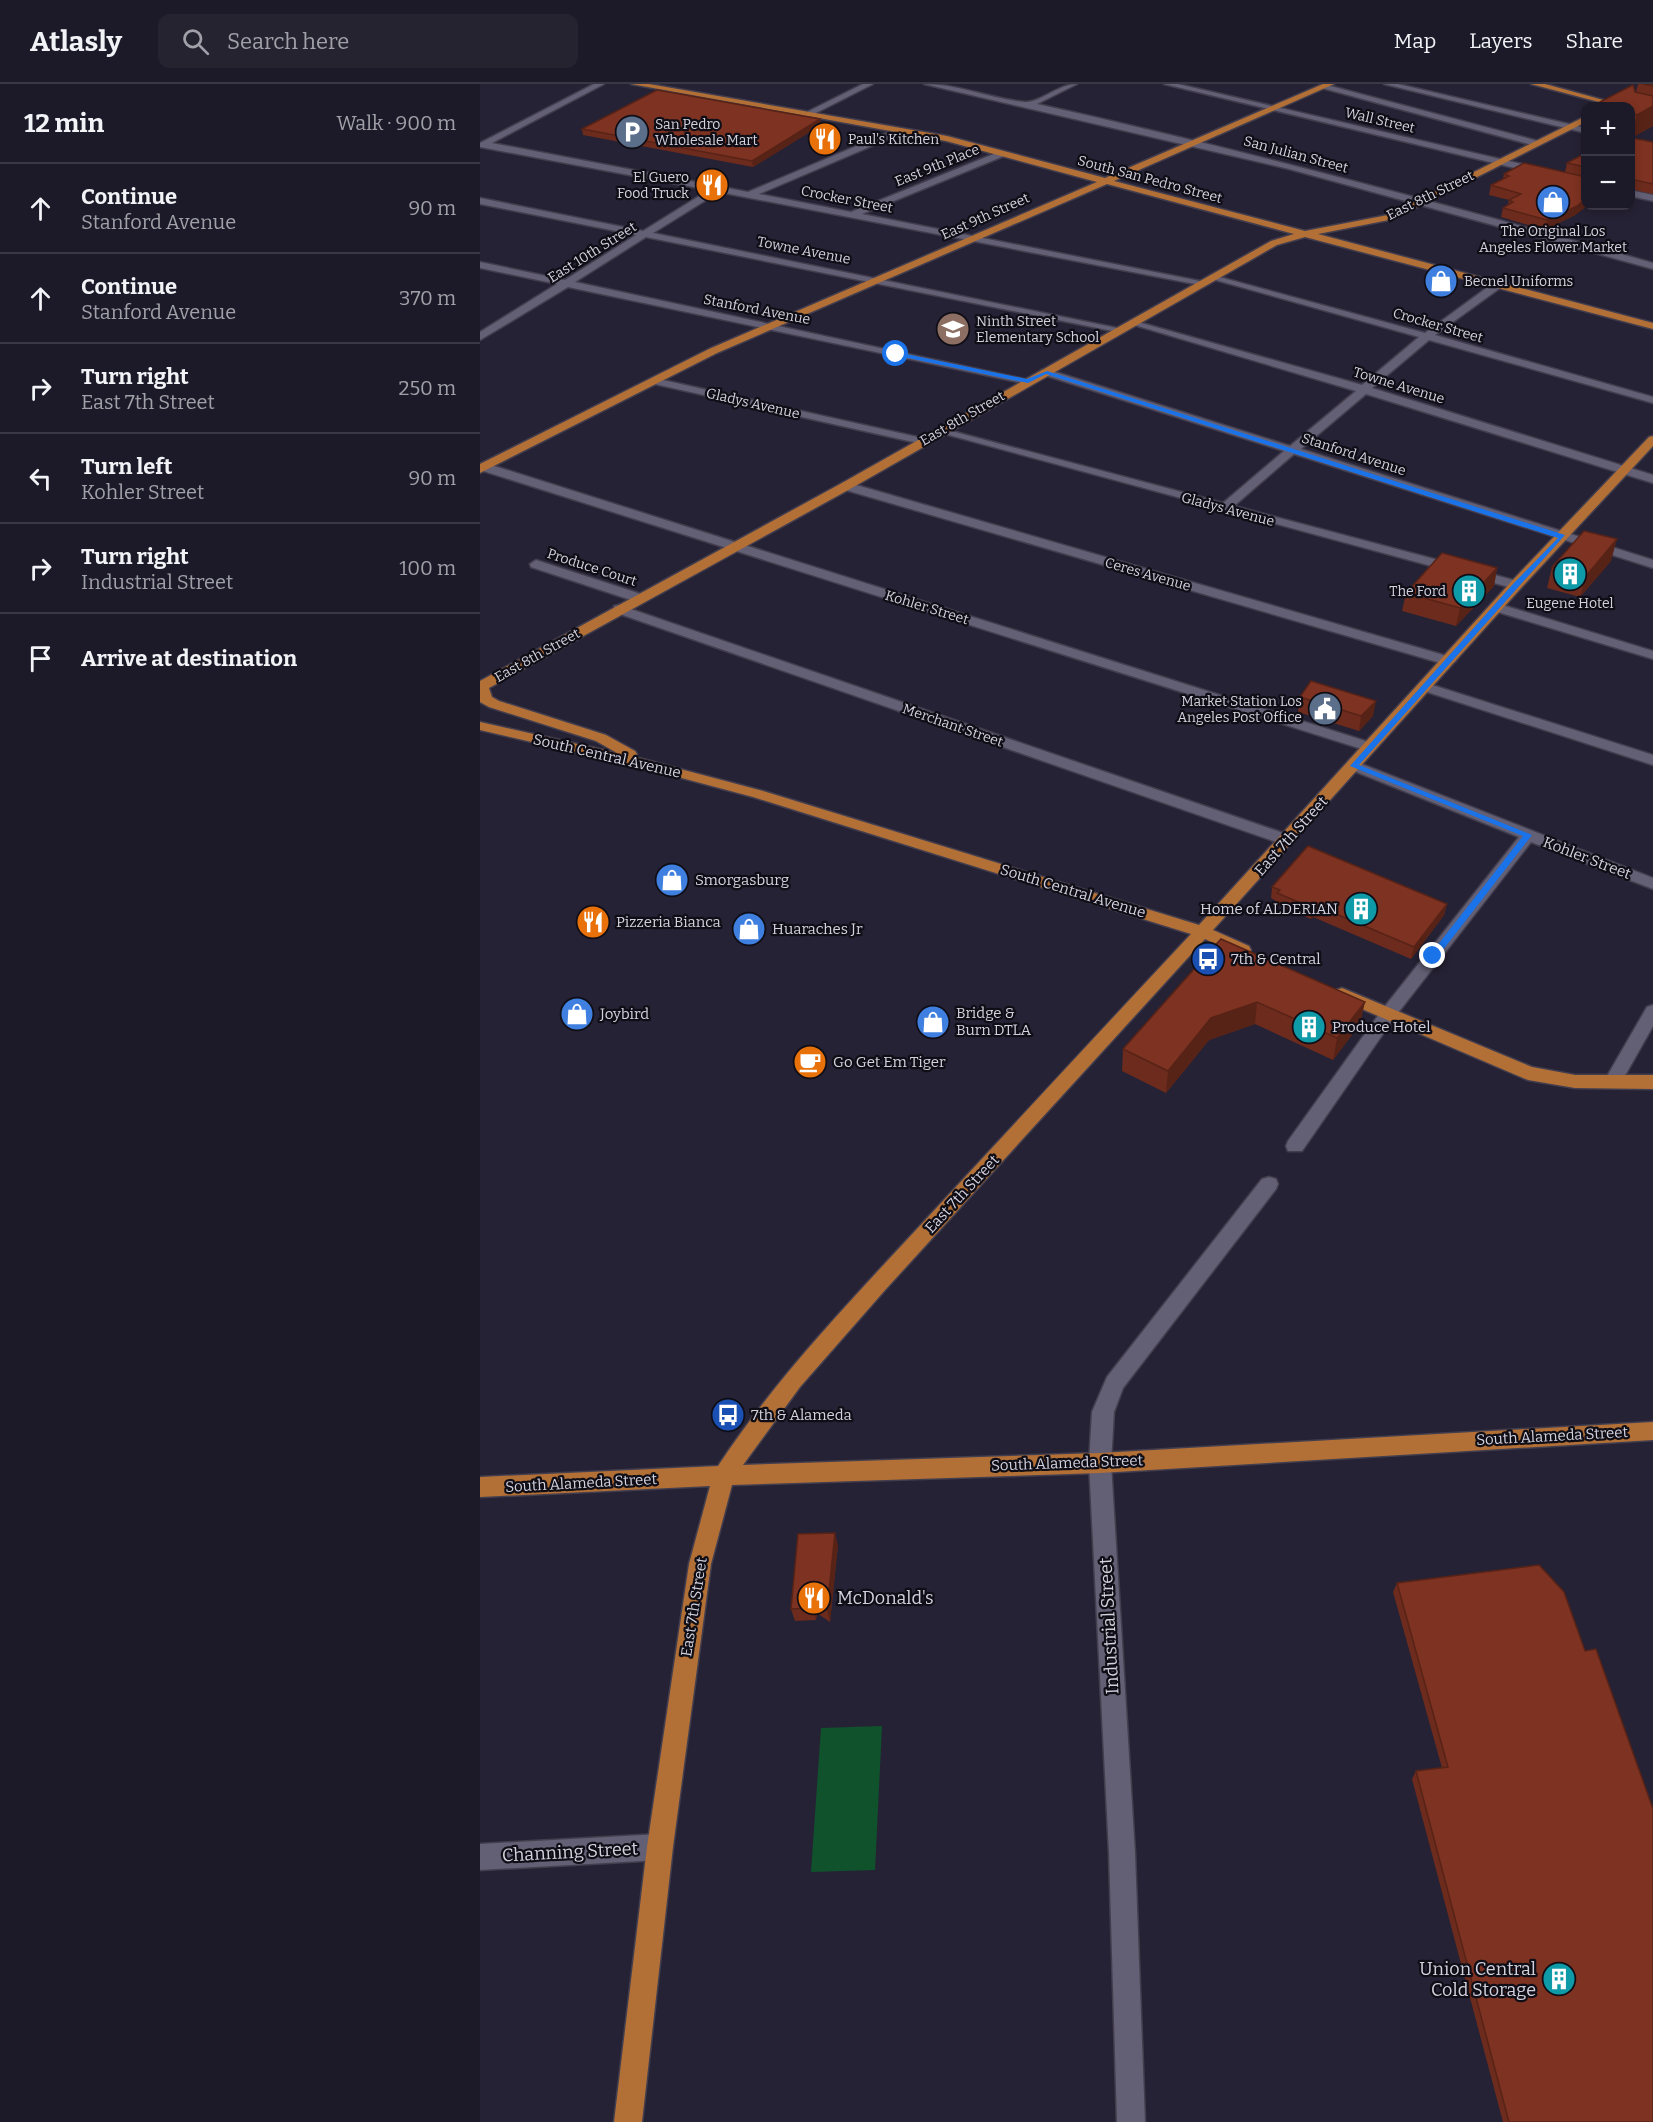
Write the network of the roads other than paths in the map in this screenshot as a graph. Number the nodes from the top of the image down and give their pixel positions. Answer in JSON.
{"nodes":[{"id":1,"x":600,"y":84,"type":"edge"},
{"id":2,"x":635,"y":84,"type":"edge"},
{"id":3,"x":869,"y":84,"type":"edge"},
{"id":4,"x":928,"y":84,"type":"edge"},
{"id":5,"x":1073,"y":84,"type":"edge"},
{"id":6,"x":1168,"y":84,"type":"edge"},
{"id":7,"x":1388,"y":84,"type":"edge"},
{"id":8,"x":1534,"y":84,"type":"edge"},
{"id":9,"x":1328,"y":85,"type":"edge"},
{"id":10,"x":1627,"y":98,"type":"edge"},
{"id":11,"x":1600,"y":102,"type":"edge"},
{"id":12,"x":1621,"y":102,"type":"edge"},
{"id":13,"x":1028,"y":105,"type":"junction"},
{"id":14,"x":1272,"y":108,"type":"junction"},
{"id":15,"x":805,"y":115,"type":"junction"},
{"id":16,"x":1581,"y":121,"type":"edge"},
{"id":17,"x":1569,"y":127,"type":"junction"},
{"id":18,"x":899,"y":130,"type":"junction"},
{"id":19,"x":1581,"y":130,"type":"edge"},
{"id":20,"x":1196,"y":142,"type":"junction"},
{"id":21,"x":1535,"y":143,"type":"junction"},
{"id":22,"x":482,"y":145,"type":"edge"},
{"id":23,"x":1001,"y":154,"type":"junction"},
{"id":24,"x":1498,"y":162,"type":"junction"},
{"id":25,"x":1103,"y":181,"type":"junction"},
{"id":26,"x":1581,"y":181,"type":"edge"},
{"id":27,"x":717,"y":189,"type":"junction"},
{"id":28,"x":1635,"y":194,"type":"edge"},
{"id":29,"x":749,"y":195,"type":"junction"},
{"id":30,"x":1653,"y":198,"type":"edge"},
{"id":31,"x":1421,"y":200,"type":"junction"},
{"id":32,"x":480,"y":201,"type":"edge"},
{"id":33,"x":851,"y":215,"type":"junction"},
{"id":34,"x":1391,"y":217,"type":"junction"},
{"id":35,"x":647,"y":233,"type":"junction"},
{"id":36,"x":1304,"y":234,"type":"junction"},
{"id":37,"x":973,"y":238,"type":"junction"},
{"id":38,"x":1362,"y":249,"type":"junction"},
{"id":39,"x":480,"y":266,"type":"edge"},
{"id":40,"x":1653,"y":266,"type":"edge"},
{"id":41,"x":876,"y":280,"type":"junction"},
{"id":42,"x":1210,"y":280,"type":"junction"},
{"id":43,"x":567,"y":284,"type":"junction"},
{"id":44,"x":1496,"y":286,"type":"junction"},
{"id":45,"x":1135,"y":322,"type":"junction"},
{"id":46,"x":771,"y":326,"type":"junction"},
{"id":47,"x":1653,"y":326,"type":"edge"},
{"id":48,"x":1122,"y":330,"type":"junction"},
{"id":49,"x":480,"y":337,"type":"edge"},
{"id":50,"x":1426,"y":337,"type":"junction"},
{"id":51,"x":1045,"y":372,"type":"junction"},
{"id":52,"x":654,"y":381,"type":"junction"},
{"id":53,"x":1028,"y":381,"type":"junction"},
{"id":54,"x":1366,"y":390,"type":"junction"},
{"id":55,"x":1653,"y":400,"type":"edge"},
{"id":56,"x":940,"y":431,"type":"junction"},
{"id":57,"x":1653,"y":439,"type":"edge"},
{"id":58,"x":922,"y":441,"type":"junction"},
{"id":59,"x":1292,"y":450,"type":"junction"},
{"id":60,"x":482,"y":468,"type":"edge"},
{"id":61,"x":1623,"y":470,"type":"junction"},
{"id":62,"x":1653,"y":479,"type":"edge"},
{"id":63,"x":846,"y":486,"type":"junction"},
{"id":64,"x":1224,"y":508,"type":"junction"},
{"id":65,"x":1563,"y":537,"type":"junction"},
{"id":66,"x":735,"y":546,"type":"junction"},
{"id":67,"x":536,"y":564,"type":"dead end"},
{"id":68,"x":1653,"y":564,"type":"edge"},
{"id":69,"x":1516,"y":585,"type":"junction"},
{"id":70,"x":639,"y":597,"type":"junction"},
{"id":71,"x":1496,"y":607,"type":"junction"},
{"id":72,"x":619,"y":609,"type":"junction"},
{"id":73,"x":1653,"y":656,"type":"edge"},
{"id":74,"x":1449,"y":661,"type":"junction"},
{"id":75,"x":481,"y":686,"type":"edge"},
{"id":76,"x":1426,"y":687,"type":"junction"},
{"id":77,"x":480,"y":726,"type":"edge"},
{"id":78,"x":1370,"y":747,"type":"junction"},
{"id":79,"x":1653,"y":760,"type":"edge"},
{"id":80,"x":650,"y":765,"type":"junction"},
{"id":81,"x":1354,"y":766,"type":"junction"},
{"id":82,"x":1528,"y":835,"type":"junction"},
{"id":83,"x":1287,"y":840,"type":"junction"},
{"id":84,"x":1653,"y":884,"type":"edge"},
{"id":85,"x":1203,"y":932,"type":"junction"},
{"id":86,"x":1258,"y":956,"type":"edge"},
{"id":87,"x":1323,"y":985,"type":"edge"},
{"id":88,"x":1653,"y":1011,"type":"edge"},
{"id":89,"x":1388,"y":1014,"type":"junction"},
{"id":90,"x":1653,"y":1082,"type":"edge"},
{"id":91,"x":1612,"y":1083,"type":"junction"},
{"id":92,"x":1295,"y":1146,"type":"dead end"},
{"id":93,"x":1269,"y":1184,"type":"dead end"},
{"id":94,"x":1653,"y":1431,"type":"edge"},
{"id":95,"x":1100,"y":1462,"type":"junction"},
{"id":96,"x":724,"y":1476,"type":"junction"},
{"id":97,"x":480,"y":1487,"type":"edge"},
{"id":98,"x":660,"y":1847,"type":"junction"},
{"id":99,"x":480,"y":1857,"type":"edge"},
{"id":100,"x":628,"y":2122,"type":"edge"},
{"id":101,"x":1131,"y":2122,"type":"edge"}],
"edges":[{"from":1,"to":22,"type":"street"},
{"from":2,"to":15,"type":"main road","name":"South San Pedro Street"},
{"from":3,"to":15,"type":"street"},
{"from":4,"to":13,"type":"street","name":"San Julian Street"},
{"from":5,"to":13,"type":"street"},
{"from":6,"to":14,"type":"street","name":"Wall Street"},
{"from":7,"to":17,"type":"street"},
{"from":8,"to":11,"type":"main road"},
{"from":9,"to":14,"type":"main road","name":"East 9th Street"},
{"from":9,"to":21,"type":"street"},
{"from":10,"to":12,"type":"main road"},
{"from":13,"to":20,"type":"street","name":"San Julian Street"},
{"from":14,"to":20,"type":"main road","name":"East 9th Street"},
{"from":14,"to":24,"type":"street","name":"Wall Street"},
{"from":15,"to":18,"type":"main road","name":"South San Pedro Street"},
{"from":16,"to":17,"type":"main road","name":"East 8th Street"},
{"from":17,"to":19,"type":"street"},
{"from":17,"to":21,"type":"main road","name":"East 8th Street"},
{"from":18,"to":23,"type":"main road","name":"South San Pedro Street"},
{"from":18,"to":29,"type":"street"},
{"from":20,"to":25,"type":"main road","name":"East 9th Street"},
{"from":20,"to":31,"type":"street","name":"San Julian Street"},
{"from":21,"to":24,"type":"main road","name":"East 8th Street"},
{"from":22,"to":27,"type":"street","name":"Crocker Street"},
{"from":23,"to":25,"type":"main road","name":"South San Pedro Street"},
{"from":23,"to":33,"type":"street","name":"East 9th Place"},
{"from":24,"to":26,"type":"street","name":"Wall Street"},
{"from":24,"to":31,"type":"main road","name":"East 8th Street"},
{"from":25,"to":36,"type":"main road","name":"South San Pedro Street"},
{"from":25,"to":37,"type":"main road","name":"East 9th Street"},
{"from":27,"to":29,"type":"street","name":"Crocker Street"},
{"from":27,"to":35,"type":"street","name":"East 10th Street"},
{"from":28,"to":30,"type":"street"},
{"from":29,"to":33,"type":"street","name":"Crocker Street"},
{"from":31,"to":34,"type":"main road","name":"East 8th Street"},
{"from":31,"to":40,"type":"street","name":"San Julian Street"},
{"from":32,"to":35,"type":"street","name":"Towne Avenue"},
{"from":33,"to":37,"type":"street","name":"Crocker Street"},
{"from":34,"to":36,"type":"main road","name":"East 8th Street"},
{"from":34,"to":38,"type":"main road"},
{"from":35,"to":41,"type":"street","name":"Towne Avenue"},
{"from":35,"to":43,"type":"street","name":"East 10th Street"},
{"from":36,"to":38,"type":"main road","name":"South San Pedro Street"},
{"from":36,"to":42,"type":"main road","name":"East 8th Street"},
{"from":37,"to":41,"type":"main road","name":"East 9th Street"},
{"from":37,"to":42,"type":"street","name":"Crocker Street"},
{"from":38,"to":44,"type":"main road","name":"South San Pedro Street"},
{"from":39,"to":43,"type":"street","name":"Stanford Avenue"},
{"from":41,"to":46,"type":"main road","name":"East 9th Street"},
{"from":41,"to":48,"type":"street","name":"Towne Avenue"},
{"from":42,"to":45,"type":"main road","name":"East 8th Street"},
{"from":42,"to":50,"type":"street","name":"Crocker Street"},
{"from":43,"to":46,"type":"street","name":"Stanford Avenue"},
{"from":43,"to":49,"type":"street","name":"East 10th Street"},
{"from":44,"to":47,"type":"main road","name":"South San Pedro Street"},
{"from":44,"to":50,"type":"street"},
{"from":45,"to":48,"type":"main road","name":"East 8th Street"},
{"from":45,"to":54,"type":"street","name":"Towne Avenue"},
{"from":46,"to":52,"type":"main road","name":"East 9th Street"},
{"from":46,"to":53,"type":"street","name":"Stanford Avenue"},
{"from":48,"to":51,"type":"main road","name":"East 8th Street"},
{"from":50,"to":54,"type":"street"},
{"from":50,"to":55,"type":"street","name":"Crocker Street"},
{"from":51,"to":53,"type":"main road","name":"East 8th Street"},
{"from":51,"to":59,"type":"street","name":"Stanford Avenue"},
{"from":52,"to":58,"type":"street","name":"Gladys Avenue"},
{"from":52,"to":60,"type":"main road","name":"East 9th Street"},
{"from":53,"to":56,"type":"main road","name":"East 8th Street"},
{"from":54,"to":59,"type":"street"},
{"from":54,"to":61,"type":"street","name":"Towne Avenue"},
{"from":56,"to":58,"type":"main road","name":"East 8th Street"},
{"from":56,"to":64,"type":"street","name":"Gladys Avenue"},
{"from":57,"to":61,"type":"main road","name":"East 7th Street"},
{"from":58,"to":63,"type":"main road","name":"East 8th Street"},
{"from":59,"to":64,"type":"street"},
{"from":59,"to":65,"type":"street","name":"Stanford Avenue"},
{"from":60,"to":66,"type":"street","name":"Kohler Street"},
{"from":61,"to":62,"type":"street","name":"Towne Avenue"},
{"from":61,"to":65,"type":"main road","name":"East 7th Street"},
{"from":63,"to":66,"type":"main road","name":"East 8th Street"},
{"from":63,"to":74,"type":"street","name":"Ceres Avenue"},
{"from":64,"to":69,"type":"street","name":"Gladys Avenue"},
{"from":65,"to":68,"type":"street","name":"Stanford Avenue"},
{"from":65,"to":69,"type":"main road","name":"East 7th Street"},
{"from":66,"to":70,"type":"main road","name":"East 8th Street"},
{"from":66,"to":78,"type":"street","name":"Kohler Street"},
{"from":67,"to":70,"type":"street","name":"Produce Court"},
{"from":69,"to":71,"type":"main road","name":"East 7th Street"},
{"from":70,"to":72,"type":"main road","name":"East 8th Street"},
{"from":71,"to":73,"type":"street"},
{"from":71,"to":74,"type":"main road","name":"East 7th Street"},
{"from":72,"to":75,"type":"main road","name":"East 8th Street"},
{"from":72,"to":83,"type":"street","name":"Merchant Street"},
{"from":74,"to":76,"type":"main road","name":"East 7th Street"},
{"from":75,"to":80,"type":"main road"},
{"from":76,"to":78,"type":"main road","name":"East 7th Street"},
{"from":76,"to":79,"type":"street"},
{"from":77,"to":80,"type":"main road","name":"South Central Avenue"},
{"from":78,"to":81,"type":"main road","name":"East 7th Street"},
{"from":80,"to":85,"type":"main road","name":"South Central Avenue"},
{"from":81,"to":82,"type":"street","name":"Kohler Street"},
{"from":81,"to":83,"type":"main road","name":"East 7th Street"},
{"from":82,"to":84,"type":"street","name":"Kohler Street"},
{"from":82,"to":89,"type":"street"},
{"from":83,"to":85,"type":"main road","name":"East 7th Street"},
{"from":85,"to":86,"type":"main road","name":"South Central Avenue"},
{"from":85,"to":96,"type":"main road","name":"East 7th Street"},
{"from":87,"to":89,"type":"main road"},
{"from":88,"to":91,"type":"street"},
{"from":89,"to":91,"type":"main road"},
{"from":89,"to":92,"type":"street"},
{"from":90,"to":91,"type":"main road"},
{"from":93,"to":95,"type":"street","name":"Industrial Street"},
{"from":94,"to":95,"type":"main road","name":"South Alameda Street"},
{"from":95,"to":96,"type":"main road","name":"South Alameda Street"},
{"from":95,"to":101,"type":"street","name":"Industrial Street"},
{"from":96,"to":97,"type":"main road","name":"South Alameda Street"},
{"from":96,"to":98,"type":"main road","name":"East 7th Street"},
{"from":98,"to":99,"type":"street","name":"Channing Street"},
{"from":98,"to":100,"type":"main road","name":"East 7th Street"}]}
